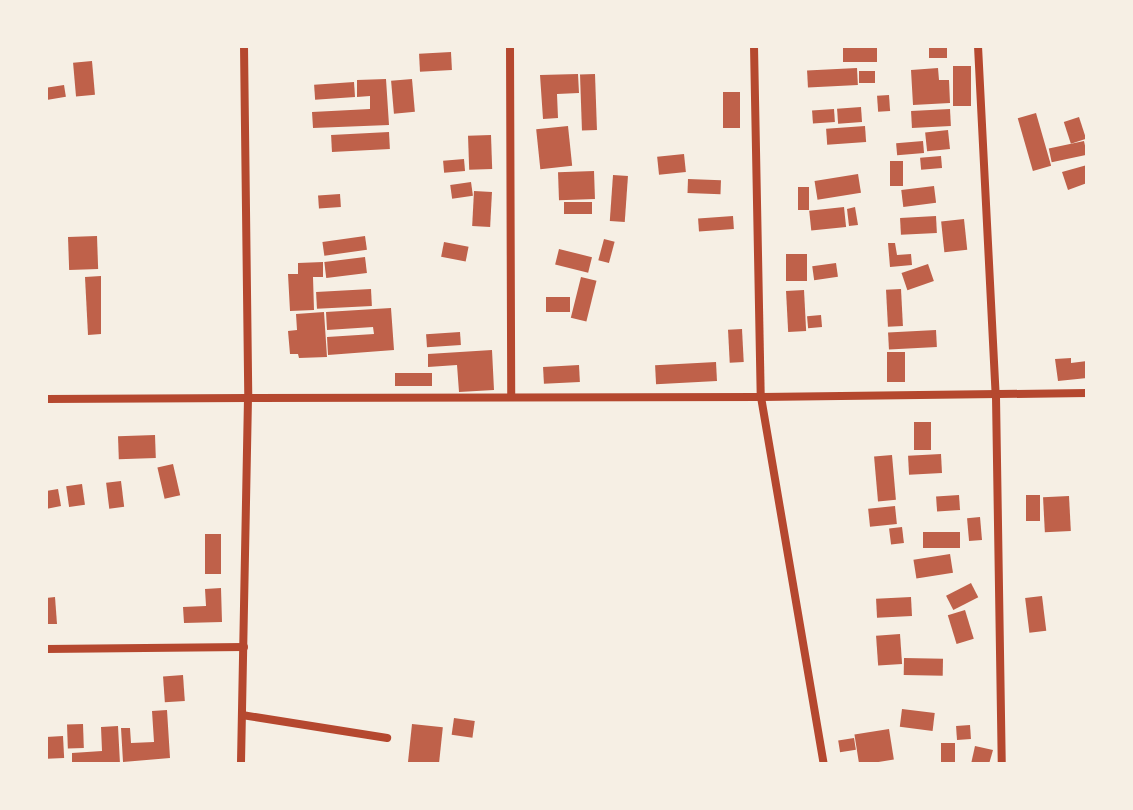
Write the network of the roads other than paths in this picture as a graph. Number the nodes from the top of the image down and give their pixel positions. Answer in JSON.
{"nodes":[{"id":1,"x":244,"y":46,"type":"edge"},
{"id":2,"x":510,"y":46,"type":"edge"},
{"id":3,"x":754,"y":46,"type":"edge"},
{"id":4,"x":978,"y":46,"type":"edge"},
{"id":5,"x":1087,"y":393,"type":"edge"},
{"id":6,"x":511,"y":397,"type":"junction"},
{"id":7,"x":761,"y":397,"type":"junction"},
{"id":8,"x":996,"y":397,"type":"junction"},
{"id":9,"x":248,"y":398,"type":"junction"},
{"id":10,"x":46,"y":399,"type":"edge"},
{"id":11,"x":244,"y":647,"type":"junction"},
{"id":12,"x":46,"y":649,"type":"edge"},
{"id":13,"x":242,"y":715,"type":"junction"},
{"id":14,"x":387,"y":738,"type":"dead end"},
{"id":15,"x":241,"y":764,"type":"edge"},
{"id":16,"x":824,"y":764,"type":"edge"},
{"id":17,"x":1002,"y":764,"type":"edge"}],
"edges":[{"from":1,"to":9,"type":"street"},
{"from":2,"to":6,"type":"street"},
{"from":3,"to":7,"type":"street"},
{"from":4,"to":8,"type":"street"},
{"from":5,"to":8,"type":"street"},
{"from":6,"to":7,"type":"street"},
{"from":6,"to":9,"type":"street"},
{"from":7,"to":8,"type":"street"},
{"from":7,"to":16,"type":"street"},
{"from":8,"to":17,"type":"street"},
{"from":9,"to":10,"type":"street"},
{"from":9,"to":11,"type":"street"},
{"from":11,"to":12,"type":"street"},
{"from":11,"to":13,"type":"street"},
{"from":13,"to":14,"type":"street"},
{"from":13,"to":15,"type":"street"}]}
